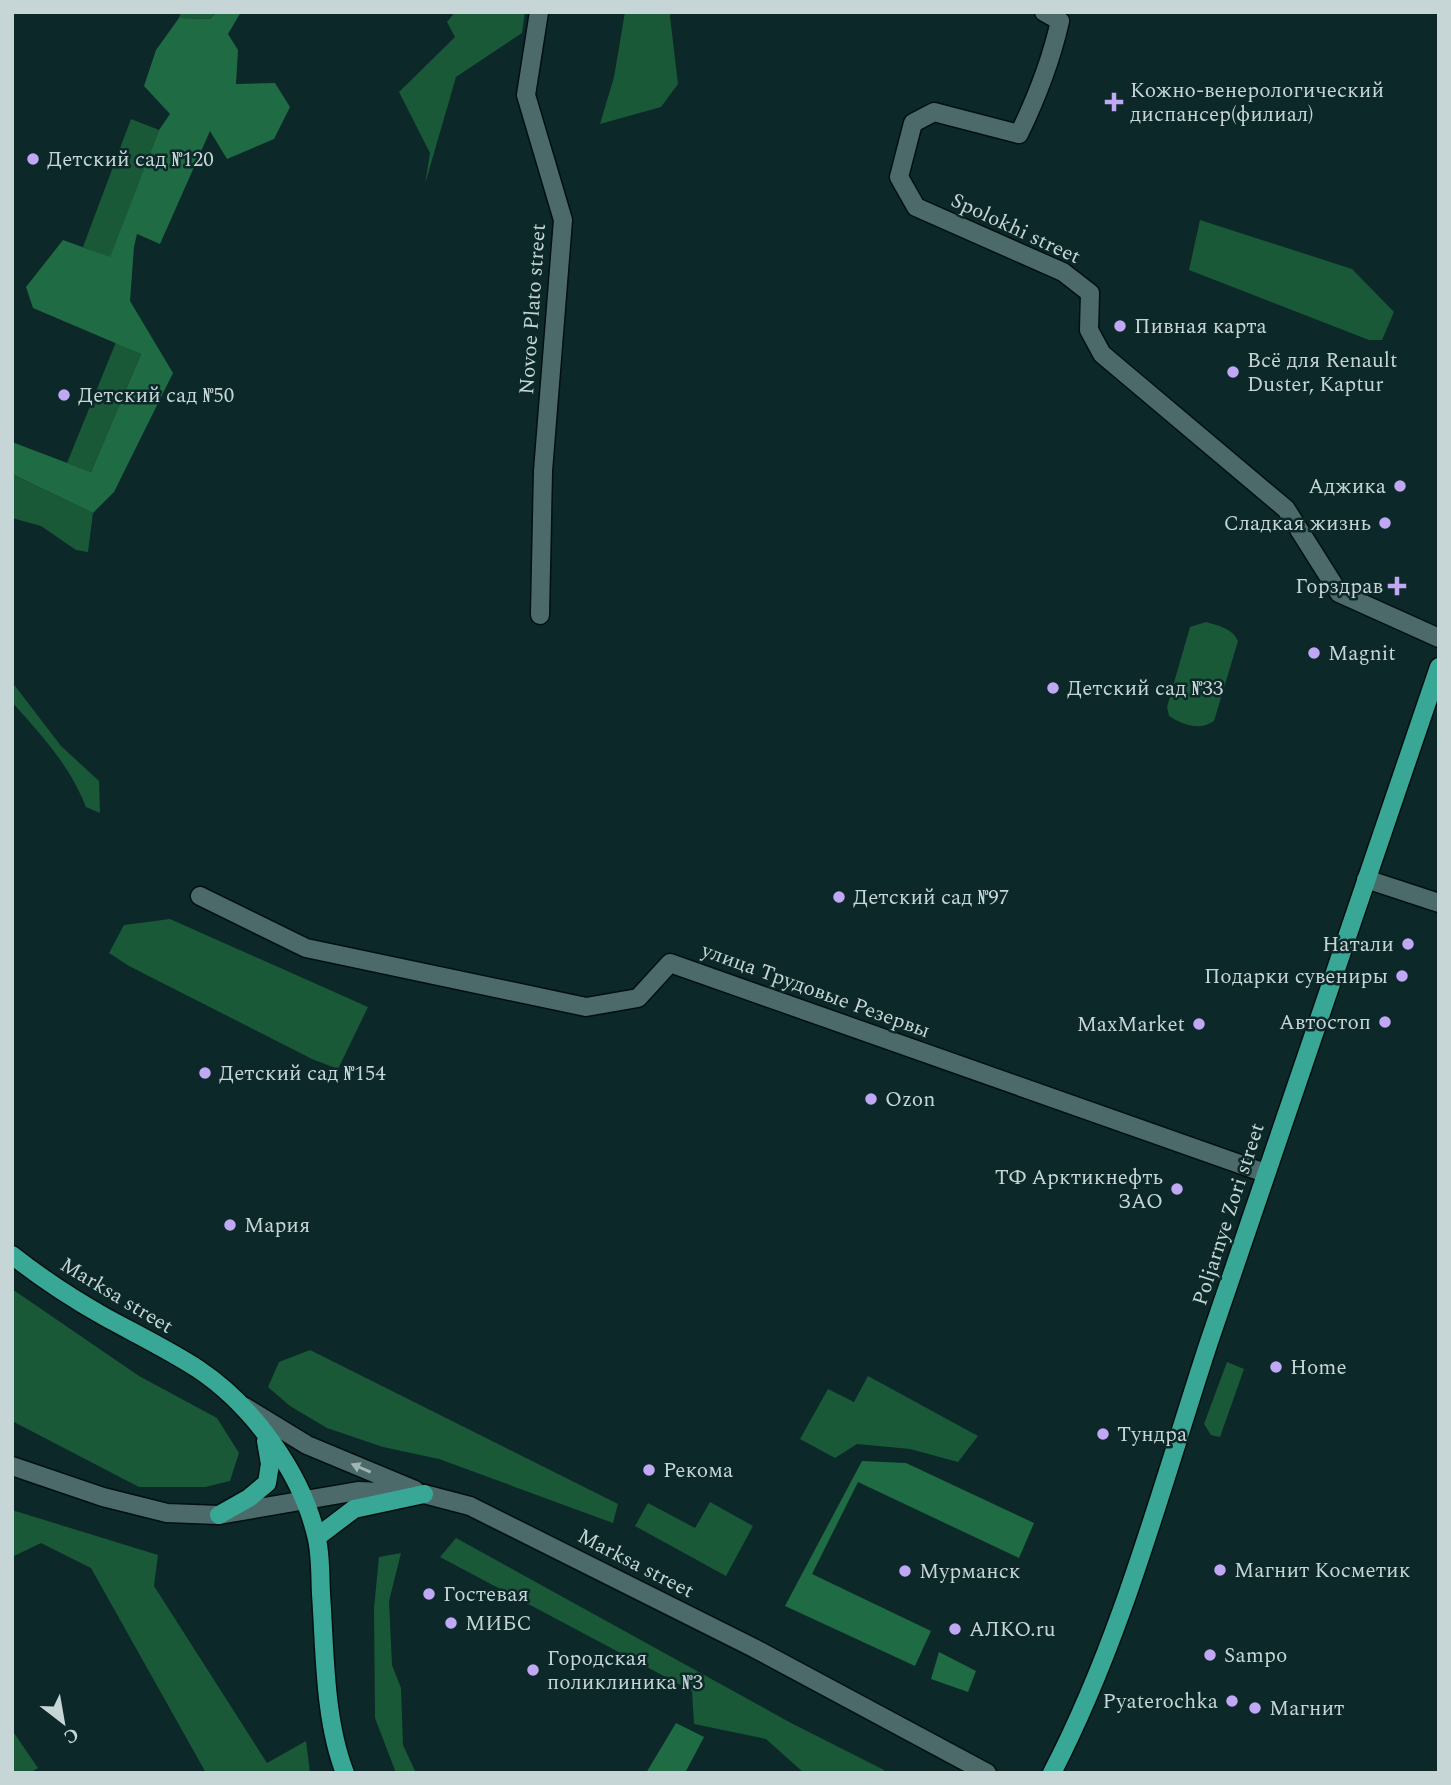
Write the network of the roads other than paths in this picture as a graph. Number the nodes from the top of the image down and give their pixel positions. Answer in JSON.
{"nodes":[{"id":1,"x":539,"y":12,"type":"edge"},
{"id":2,"x":1044,"y":12,"type":"edge"},
{"id":3,"x":540,"y":615,"type":"dead end"},
{"id":4,"x":1439,"y":638,"type":"edge"},
{"id":5,"x":1439,"y":667,"type":"edge"},
{"id":6,"x":1366,"y":879,"type":"junction"},
{"id":7,"x":200,"y":896,"type":"dead end"},
{"id":8,"x":1439,"y":903,"type":"edge"},
{"id":9,"x":1265,"y":1173,"type":"junction"},
{"id":10,"x":12,"y":1255,"type":"edge"},
{"id":11,"x":239,"y":1404,"type":"junction"},
{"id":12,"x":264,"y":1430,"type":"junction"},
{"id":13,"x":12,"y":1466,"type":"edge"},
{"id":14,"x":424,"y":1494,"type":"junction"},
{"id":15,"x":304,"y":1499,"type":"junction"},
{"id":16,"x":219,"y":1515,"type":"junction"},
{"id":17,"x":317,"y":1537,"type":"junction"},
{"id":18,"x":345,"y":1773,"type":"edge"},
{"id":19,"x":987,"y":1773,"type":"edge"},
{"id":20,"x":1052,"y":1773,"type":"edge"}],
"edges":[{"from":1,"to":3,"type":"street","name":"Novoe Plato street"},
{"from":2,"to":4,"type":"street","name":"Spolokhi street"},
{"from":5,"to":6,"type":"main road","name":"Poljarnye Zori street"},
{"from":6,"to":8,"type":"street"},
{"from":6,"to":9,"type":"main road","name":"Poljarnye Zori street"},
{"from":7,"to":9,"type":"street","name":"улица Трудовые Резервы"},
{"from":9,"to":20,"type":"main road","name":"Poljarnye Zori street"},
{"from":10,"to":11,"type":"main road","name":"Marksa street"},
{"from":11,"to":12,"type":"main road","name":"Marksa street"},
{"from":14,"to":11,"type":"street","one_way":true},
{"from":12,"to":15,"type":"main road","name":"Marksa street"},
{"from":12,"to":16,"type":"main road"},
{"from":13,"to":16,"type":"street","name":"Marksa street"},
{"from":14,"to":15,"type":"street","name":"Marksa street"},
{"from":14,"to":17,"type":"main road"},
{"from":14,"to":19,"type":"street","name":"Marksa street"},
{"from":15,"to":16,"type":"street","name":"Marksa street"},
{"from":15,"to":17,"type":"main road","name":"Marksa street"},
{"from":17,"to":18,"type":"main road","name":"Marksa street"}]}
